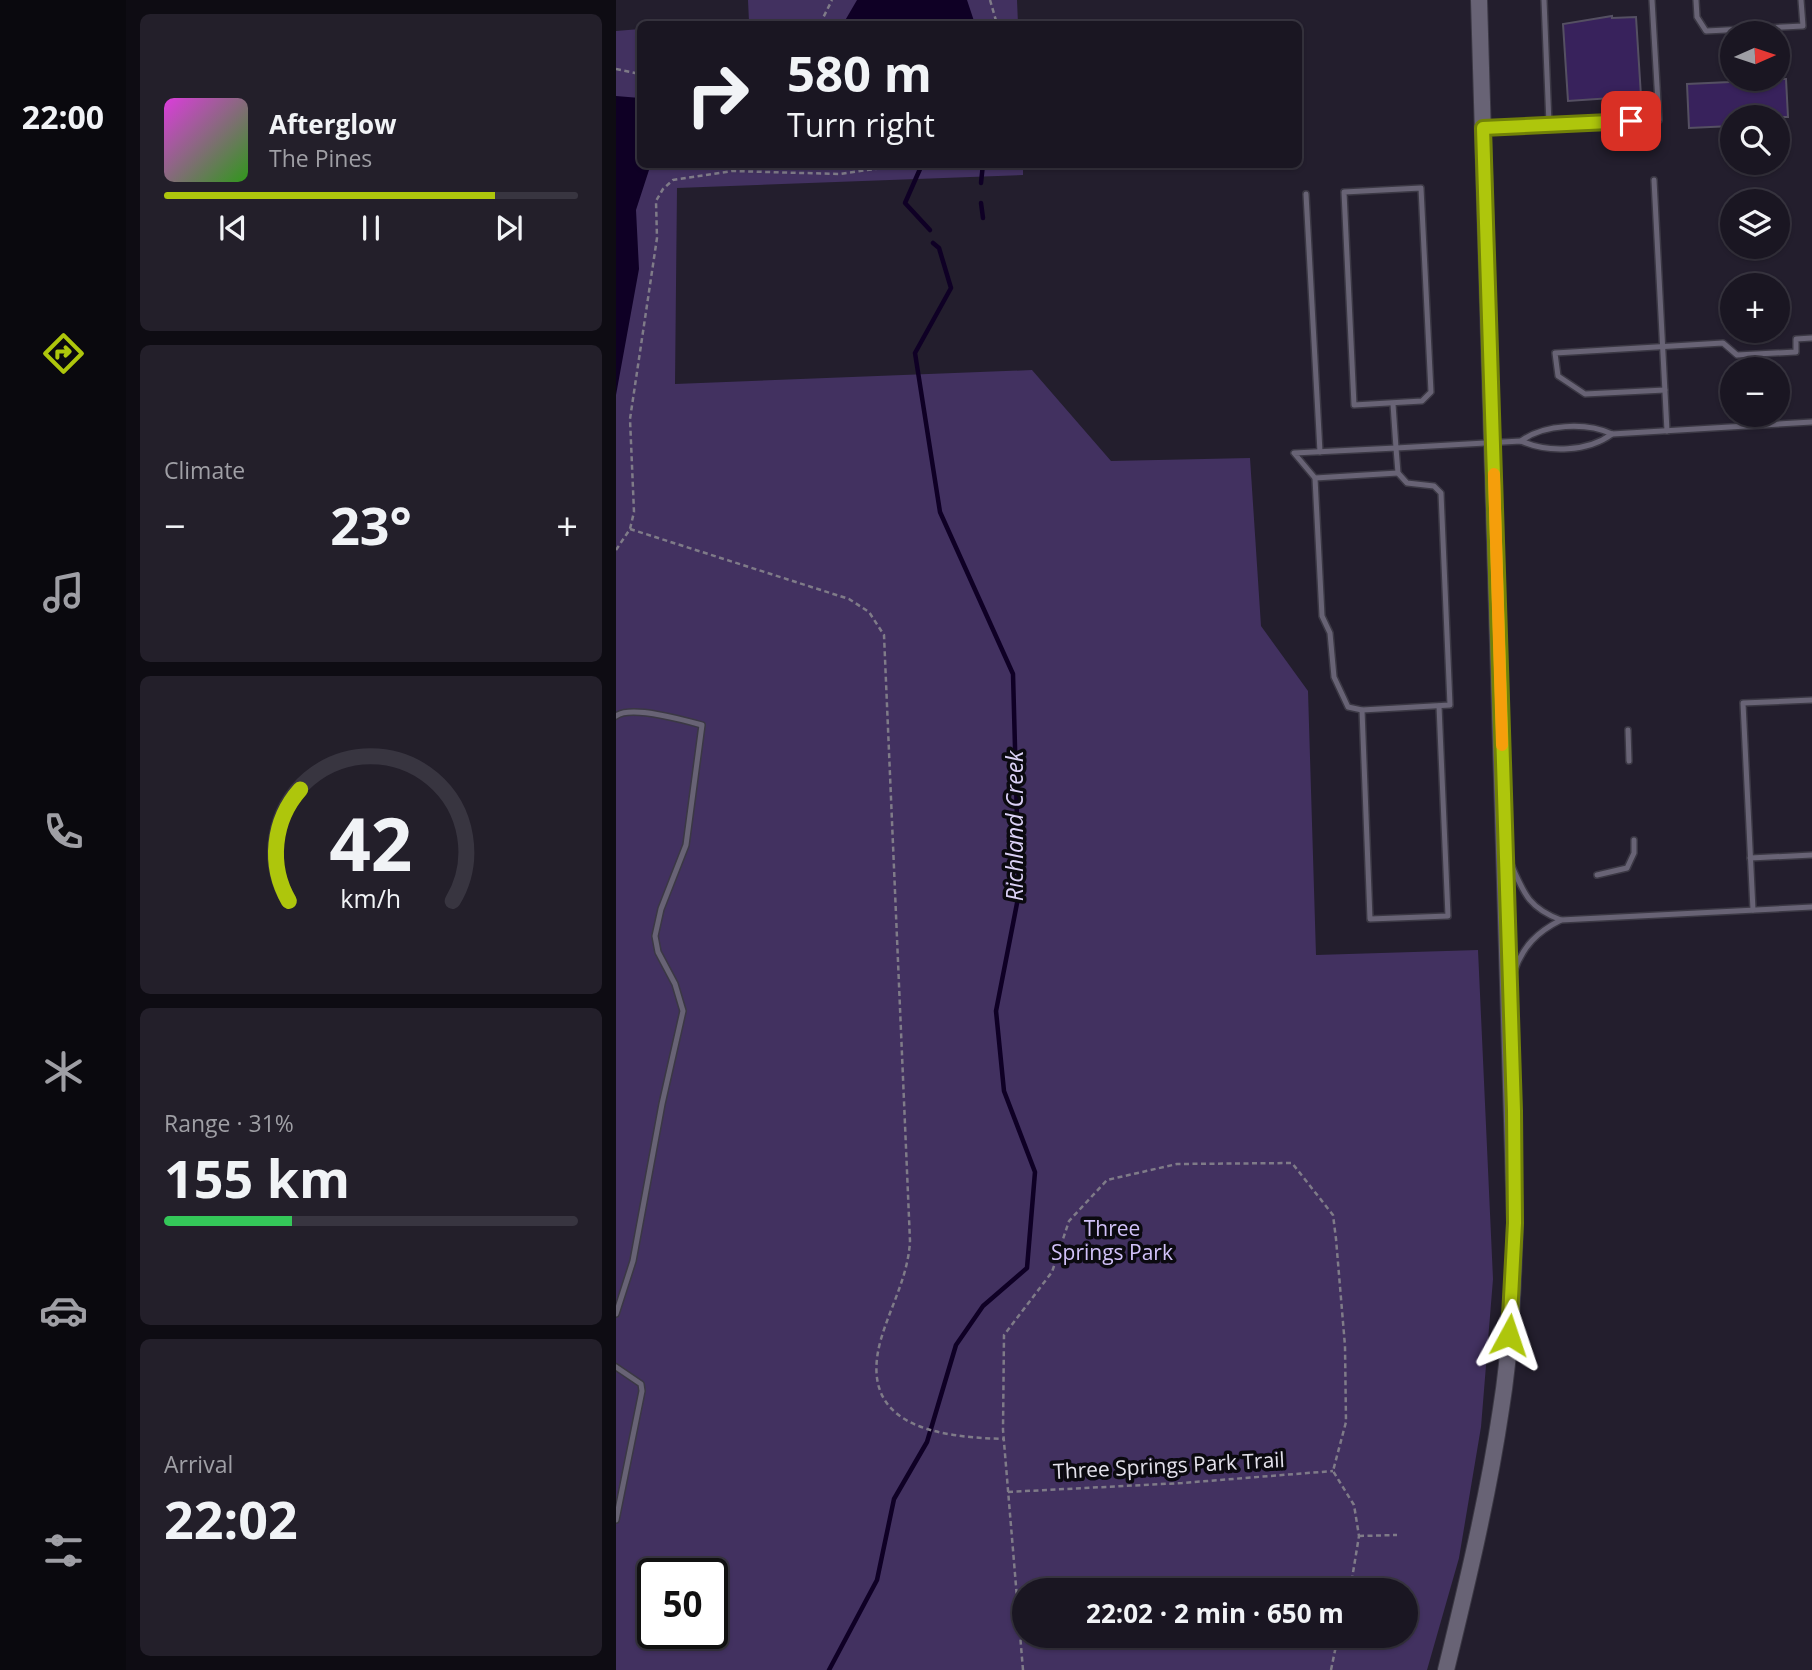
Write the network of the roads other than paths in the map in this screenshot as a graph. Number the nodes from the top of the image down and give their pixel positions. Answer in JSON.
{"nodes":[{"id":1,"x":1479,"y":0,"type":"edge"},
{"id":2,"x":1544,"y":0,"type":"edge"},
{"id":3,"x":1652,"y":0,"type":"edge"},
{"id":4,"x":1696,"y":0,"type":"edge"},
{"id":5,"x":1801,"y":0,"type":"edge"},
{"id":6,"x":1549,"y":124,"type":"junction"},
{"id":7,"x":1483,"y":128,"type":"junction"},
{"id":8,"x":1654,"y":180,"type":"dead end"},
{"id":9,"x":1306,"y":194,"type":"dead end"},
{"id":10,"x":1812,"y":338,"type":"edge"},
{"id":11,"x":1663,"y":347,"type":"junction"},
{"id":12,"x":1665,"y":390,"type":"junction"},
{"id":13,"x":1393,"y":404,"type":"junction"},
{"id":14,"x":1812,"y":422,"type":"edge"},
{"id":15,"x":1667,"y":431,"type":"junction"},
{"id":16,"x":1612,"y":434,"type":"junction"},
{"id":17,"x":1521,"y":441,"type":"junction"},
{"id":18,"x":1493,"y":442,"type":"junction"},
{"id":19,"x":1396,"y":448,"type":"junction"},
{"id":20,"x":1320,"y":452,"type":"junction"},
{"id":21,"x":1398,"y":473,"type":"junction"},
{"id":22,"x":1315,"y":478,"type":"junction"},
{"id":23,"x":1812,"y":700,"type":"edge"},
{"id":24,"x":1439,"y":706,"type":"junction"},
{"id":25,"x":1362,"y":710,"type":"junction"},
{"id":26,"x":616,"y":716,"type":"edge"},
{"id":27,"x":1628,"y":730,"type":"dead end"},
{"id":28,"x":1629,"y":761,"type":"dead end"},
{"id":29,"x":1634,"y":840,"type":"dead end"},
{"id":30,"x":1505,"y":851,"type":"junction"},
{"id":31,"x":1812,"y":855,"type":"edge"},
{"id":32,"x":1750,"y":859,"type":"junction"},
{"id":33,"x":1597,"y":874,"type":"dead end"},
{"id":34,"x":1812,"y":907,"type":"edge"},
{"id":35,"x":1753,"y":910,"type":"junction"},
{"id":36,"x":1561,"y":920,"type":"junction"},
{"id":37,"x":1510,"y":985,"type":"junction"},
{"id":38,"x":616,"y":1314,"type":"edge"},
{"id":39,"x":616,"y":1367,"type":"edge"},
{"id":40,"x":616,"y":1520,"type":"edge"},
{"id":41,"x":1446,"y":1670,"type":"edge"}],
"edges":[{"from":1,"to":7,"type":"main road"},
{"from":2,"to":6,"type":"lane"},
{"from":3,"to":6,"type":"lane"},
{"from":4,"to":5,"type":"lane"},
{"from":6,"to":7,"type":"lane"},
{"from":7,"to":18,"type":"main road"},
{"from":8,"to":11,"type":"lane"},
{"from":9,"to":20,"type":"lane"},
{"from":10,"to":11,"type":"lane"},
{"from":11,"to":12,"type":"lane"},
{"from":11,"to":12,"type":"lane"},
{"from":12,"to":15,"type":"lane"},
{"from":13,"to":13,"type":"lane"},
{"from":13,"to":19,"type":"lane"},
{"from":14,"to":15,"type":"lane"},
{"from":15,"to":16,"type":"lane"},
{"from":16,"to":17,"type":"lane"},
{"from":16,"to":17,"type":"lane"},
{"from":17,"to":18,"type":"lane"},
{"from":18,"to":19,"type":"lane"},
{"from":18,"to":30,"type":"main road"},
{"from":19,"to":20,"type":"lane"},
{"from":19,"to":21,"type":"lane"},
{"from":20,"to":22,"type":"lane"},
{"from":21,"to":22,"type":"lane"},
{"from":21,"to":24,"type":"lane"},
{"from":22,"to":25,"type":"lane"},
{"from":23,"to":32,"type":"lane"},
{"from":24,"to":25,"type":"lane"},
{"from":24,"to":25,"type":"lane"},
{"from":26,"to":38,"type":"lane"},
{"from":27,"to":28,"type":"lane"},
{"from":29,"to":33,"type":"lane"},
{"from":30,"to":36,"type":"lane"},
{"from":30,"to":37,"type":"main road"},
{"from":31,"to":32,"type":"lane"},
{"from":32,"to":35,"type":"lane"},
{"from":34,"to":35,"type":"lane"},
{"from":35,"to":36,"type":"lane"},
{"from":36,"to":37,"type":"lane"},
{"from":37,"to":41,"type":"main road"},
{"from":39,"to":40,"type":"lane"}]}
